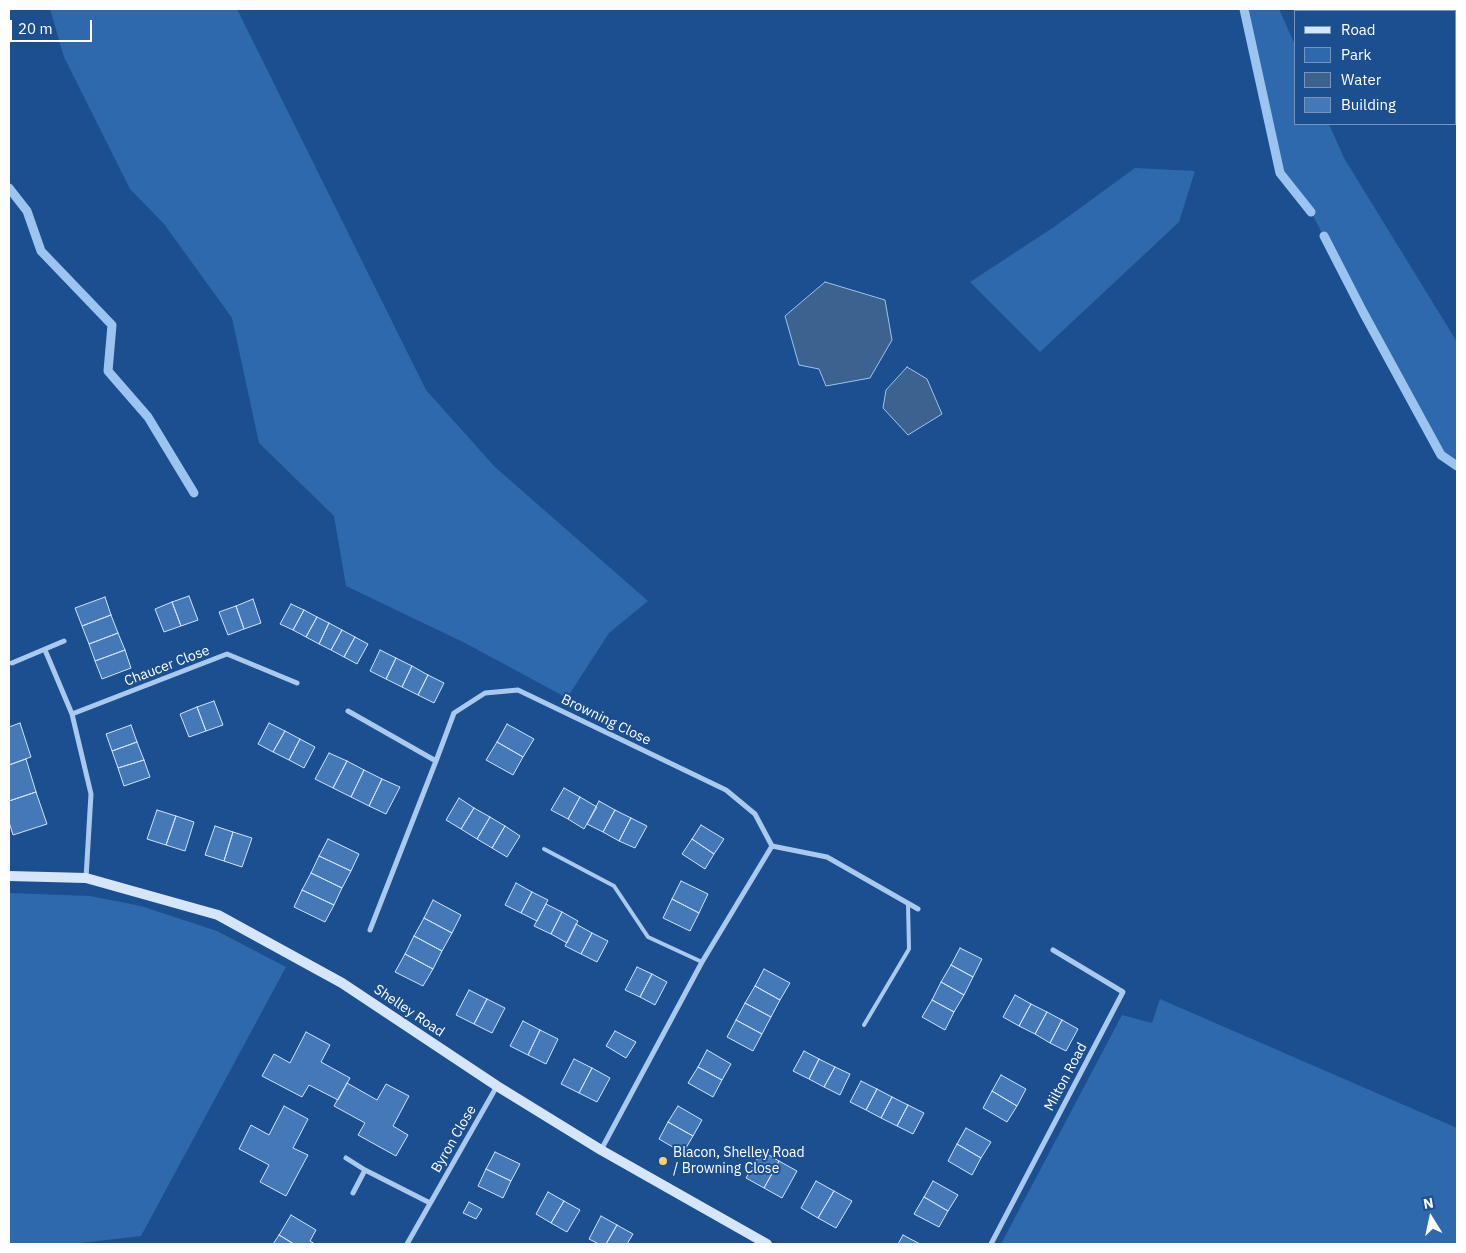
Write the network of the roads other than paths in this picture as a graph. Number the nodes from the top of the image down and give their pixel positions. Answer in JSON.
{"nodes":[{"id":1,"x":64,"y":641,"type":"dead end"},
{"id":2,"x":45,"y":650,"type":"junction"},
{"id":3,"x":12,"y":663,"type":"dead end"},
{"id":4,"x":296,"y":684,"type":"dead end"},
{"id":5,"x":348,"y":710,"type":"dead end"},
{"id":6,"x":72,"y":714,"type":"junction"},
{"id":7,"x":436,"y":760,"type":"junction"},
{"id":8,"x":772,"y":846,"type":"junction"},
{"id":9,"x":544,"y":849,"type":"dead end"},
{"id":10,"x":9,"y":876,"type":"edge"},
{"id":11,"x":86,"y":878,"type":"junction"},
{"id":12,"x":908,"y":903,"type":"junction"},
{"id":13,"x":918,"y":909,"type":"dead end"},
{"id":14,"x":370,"y":930,"type":"dead end"},
{"id":15,"x":1053,"y":950,"type":"dead end"},
{"id":16,"x":702,"y":962,"type":"junction"},
{"id":17,"x":864,"y":1025,"type":"dead end"},
{"id":18,"x":497,"y":1086,"type":"junction"},
{"id":19,"x":601,"y":1150,"type":"junction"},
{"id":20,"x":346,"y":1158,"type":"dead end"},
{"id":21,"x":365,"y":1170,"type":"junction"},
{"id":22,"x":353,"y":1193,"type":"dead end"},
{"id":23,"x":430,"y":1203,"type":"junction"},
{"id":24,"x":407,"y":1244,"type":"edge"},
{"id":25,"x":767,"y":1244,"type":"edge"},
{"id":26,"x":991,"y":1244,"type":"edge"}],
"edges":[{"from":1,"to":2,"type":"street"},
{"from":2,"to":3,"type":"street"},
{"from":2,"to":6,"type":"street"},
{"from":4,"to":6,"type":"street","name":"Chaucer Close"},
{"from":5,"to":7,"type":"street"},
{"from":6,"to":11,"type":"street"},
{"from":7,"to":8,"type":"street","name":"Browning Close"},
{"from":7,"to":14,"type":"street","name":"Browning Close"},
{"from":8,"to":12,"type":"street"},
{"from":8,"to":16,"type":"street"},
{"from":9,"to":16,"type":"lane"},
{"from":10,"to":11,"type":"street","name":"Shelley Road"},
{"from":11,"to":18,"type":"street","name":"Shelley Road"},
{"from":12,"to":13,"type":"street"},
{"from":12,"to":17,"type":"lane"},
{"from":15,"to":26,"type":"street","name":"Milton Road"},
{"from":16,"to":19,"type":"street"},
{"from":18,"to":19,"type":"street","name":"Shelley Road"},
{"from":18,"to":23,"type":"street","name":"Byron Close"},
{"from":19,"to":25,"type":"street","name":"Shelley Road"},
{"from":20,"to":21,"type":"street"},
{"from":21,"to":22,"type":"street"},
{"from":21,"to":23,"type":"street"},
{"from":23,"to":24,"type":"street","name":"Byron Close"}]}
